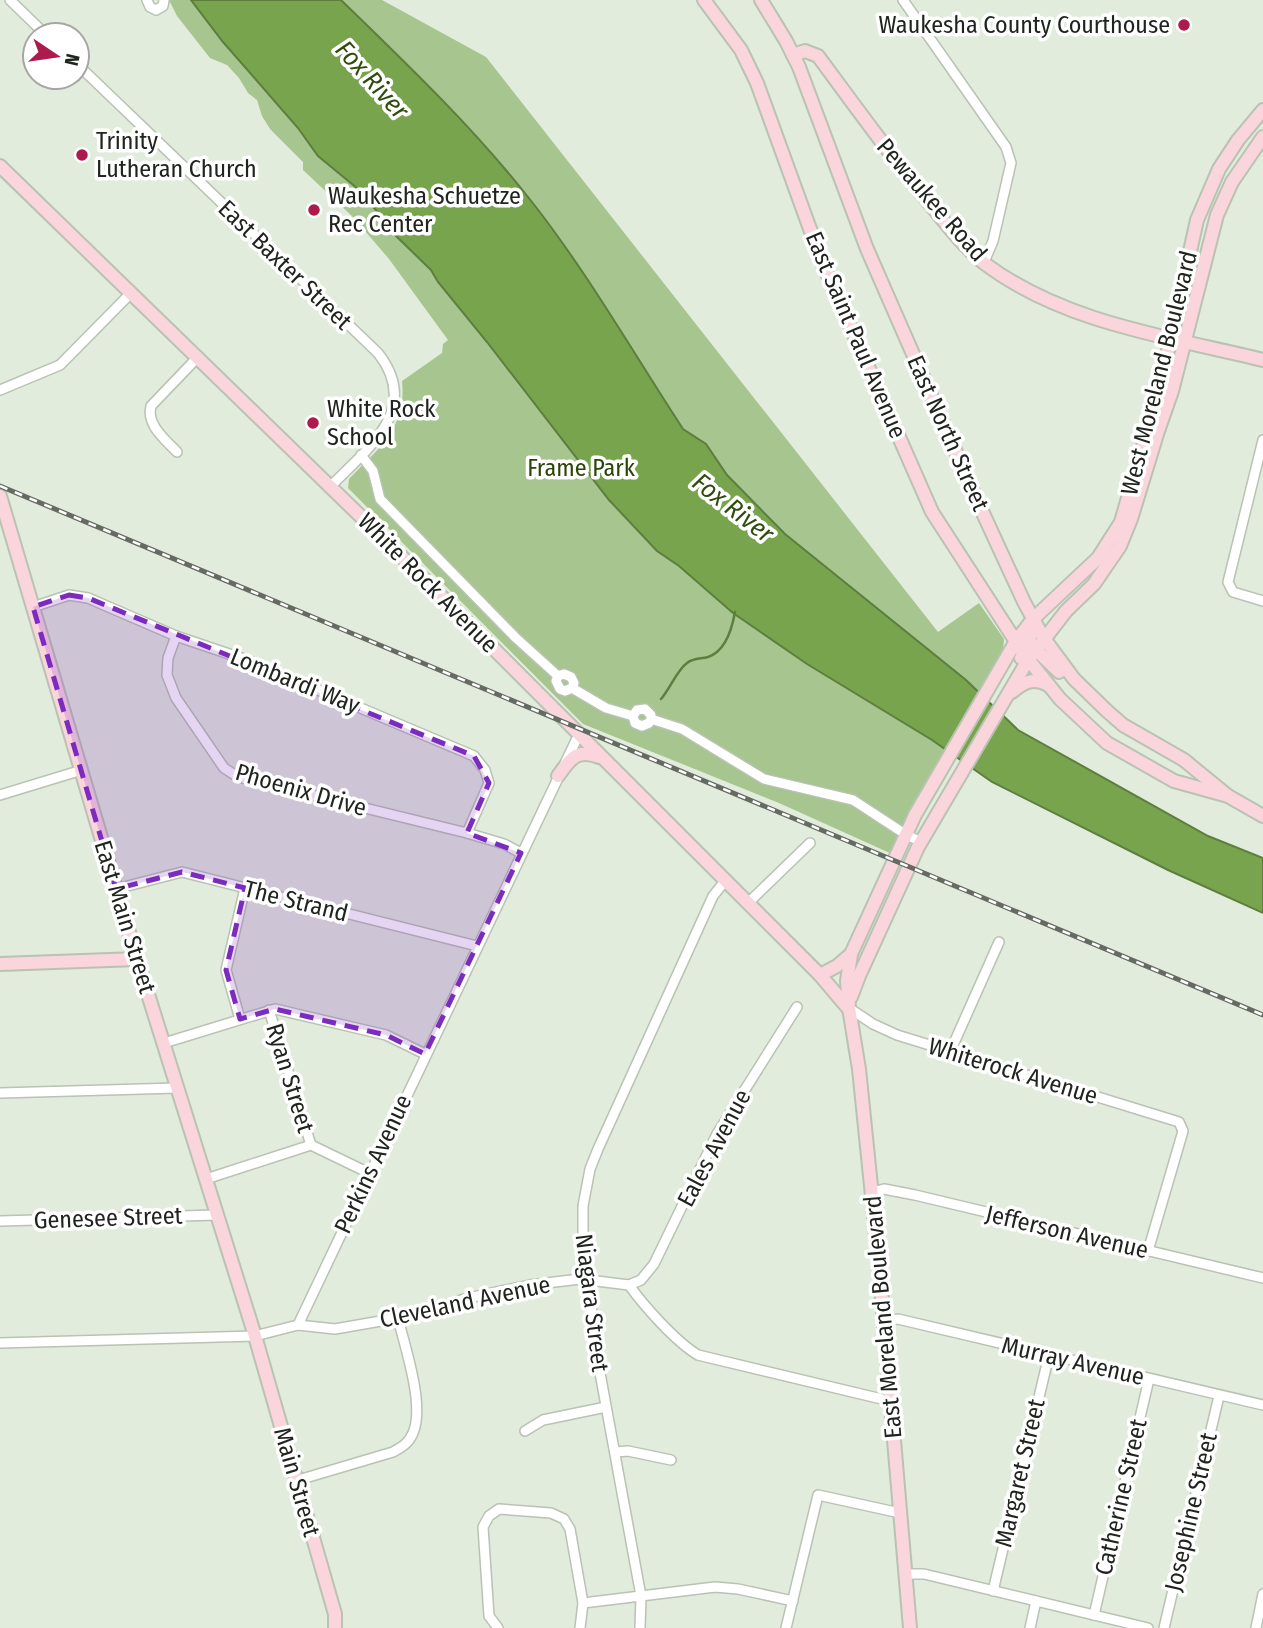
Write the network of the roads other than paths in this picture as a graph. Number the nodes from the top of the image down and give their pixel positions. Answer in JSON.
{"nodes":[{"id":1,"x":10,"y":0,"type":"edge"},
{"id":2,"x":147,"y":0,"type":"edge"},
{"id":3,"x":164,"y":0,"type":"edge"},
{"id":4,"x":704,"y":0,"type":"edge"},
{"id":5,"x":761,"y":0,"type":"edge"},
{"id":6,"x":904,"y":0,"type":"edge"},
{"id":7,"x":32,"y":21,"type":"edge"},
{"id":8,"x":793,"y":55,"type":"junction"},
{"id":9,"x":91,"y":78,"type":"edge"},
{"id":10,"x":1263,"y":110,"type":"edge"},
{"id":11,"x":1263,"y":137,"type":"edge"},
{"id":12,"x":0,"y":166,"type":"edge"},
{"id":13,"x":1210,"y":186,"type":"junction"},
{"id":14,"x":1227,"y":193,"type":"junction"},
{"id":15,"x":984,"y":262,"type":"junction"},
{"id":16,"x":1183,"y":278,"type":"junction"},
{"id":17,"x":1200,"y":283,"type":"junction"},
{"id":18,"x":130,"y":293,"type":"junction"},
{"id":19,"x":1169,"y":338,"type":"junction"},
{"id":20,"x":1186,"y":341,"type":"junction"},
{"id":21,"x":197,"y":358,"type":"junction"},
{"id":22,"x":1263,"y":360,"type":"edge"},
{"id":23,"x":0,"y":390,"type":"edge"},
{"id":24,"x":1263,"y":440,"type":"edge"},
{"id":25,"x":177,"y":452,"type":"dead end"},
{"id":26,"x":361,"y":455,"type":"junction"},
{"id":27,"x":331,"y":486,"type":"junction"},
{"id":28,"x":0,"y":495,"type":"edge"},
{"id":29,"x":4,"y":527,"type":"edge"},
{"id":30,"x":1263,"y":601,"type":"edge"},
{"id":31,"x":33,"y":607,"type":"junction"},
{"id":32,"x":1033,"y":619,"type":"junction"},
{"id":33,"x":176,"y":636,"type":"junction"},
{"id":34,"x":1029,"y":647,"type":"junction"},
{"id":35,"x":1048,"y":685,"type":"junction"},
{"id":36,"x":996,"y":696,"type":"junction"},
{"id":37,"x":579,"y":734,"type":"junction"},
{"id":38,"x":1142,"y":736,"type":"junction"},
{"id":39,"x":603,"y":758,"type":"junction"},
{"id":40,"x":956,"y":763,"type":"junction"},
{"id":41,"x":82,"y":770,"type":"junction"},
{"id":42,"x":558,"y":776,"type":"junction"},
{"id":43,"x":0,"y":794,"type":"edge"},
{"id":44,"x":1228,"y":796,"type":"junction"},
{"id":45,"x":1263,"y":816,"type":"edge"},
{"id":46,"x":467,"y":833,"type":"junction"},
{"id":47,"x":905,"y":834,"type":"junction"},
{"id":48,"x":921,"y":842,"type":"junction"},
{"id":49,"x":810,"y":843,"type":"dead end"},
{"id":50,"x":521,"y":853,"type":"junction"},
{"id":51,"x":725,"y":881,"type":"junction"},
{"id":52,"x":245,"y":888,"type":"junction"},
{"id":53,"x":116,"y":889,"type":"junction"},
{"id":54,"x":748,"y":904,"type":"junction"},
{"id":55,"x":874,"y":904,"type":"junction"},
{"id":56,"x":888,"y":911,"type":"junction"},
{"id":57,"x":999,"y":942,"type":"dead end"},
{"id":58,"x":477,"y":946,"type":"junction"},
{"id":59,"x":851,"y":954,"type":"junction"},
{"id":60,"x":137,"y":959,"type":"junction"},
{"id":61,"x":0,"y":964,"type":"edge"},
{"id":62,"x":820,"y":975,"type":"junction"},
{"id":63,"x":797,"y":1007,"type":"dead end"},
{"id":64,"x":849,"y":1008,"type":"junction"},
{"id":65,"x":269,"y":1010,"type":"junction"},
{"id":66,"x":240,"y":1018,"type":"junction"},
{"id":67,"x":164,"y":1043,"type":"junction"},
{"id":68,"x":950,"y":1052,"type":"junction"},
{"id":69,"x":425,"y":1054,"type":"junction"},
{"id":70,"x":177,"y":1088,"type":"junction"},
{"id":71,"x":0,"y":1093,"type":"edge"},
{"id":72,"x":311,"y":1145,"type":"junction"},
{"id":73,"x":369,"y":1173,"type":"junction"},
{"id":74,"x":206,"y":1179,"type":"junction"},
{"id":75,"x":872,"y":1192,"type":"junction"},
{"id":76,"x":216,"y":1215,"type":"junction"},
{"id":77,"x":0,"y":1222,"type":"edge"},
{"id":78,"x":1148,"y":1251,"type":"junction"},
{"id":79,"x":1263,"y":1278,"type":"edge"},
{"id":80,"x":585,"y":1280,"type":"junction"},
{"id":81,"x":629,"y":1285,"type":"junction"},
{"id":82,"x":398,"y":1318,"type":"junction"},
{"id":83,"x":884,"y":1321,"type":"junction"},
{"id":84,"x":298,"y":1325,"type":"junction"},
{"id":85,"x":255,"y":1336,"type":"junction"},
{"id":86,"x":0,"y":1343,"type":"edge"},
{"id":87,"x":1049,"y":1355,"type":"junction"},
{"id":88,"x":1149,"y":1379,"type":"junction"},
{"id":89,"x":1219,"y":1396,"type":"junction"},
{"id":90,"x":890,"y":1401,"type":"junction"},
{"id":91,"x":1263,"y":1405,"type":"edge"},
{"id":92,"x":606,"y":1407,"type":"junction"},
{"id":93,"x":526,"y":1431,"type":"dead end"},
{"id":94,"x":615,"y":1452,"type":"junction"},
{"id":95,"x":671,"y":1460,"type":"dead end"},
{"id":96,"x":295,"y":1482,"type":"junction"},
{"id":97,"x":900,"y":1513,"type":"junction"},
{"id":98,"x":905,"y":1574,"type":"junction"},
{"id":99,"x":993,"y":1591,"type":"junction"},
{"id":100,"x":1263,"y":1594,"type":"edge"},
{"id":101,"x":641,"y":1596,"type":"junction"},
{"id":102,"x":793,"y":1601,"type":"junction"},
{"id":103,"x":1037,"y":1601,"type":"junction"},
{"id":104,"x":583,"y":1603,"type":"junction"},
{"id":105,"x":1094,"y":1615,"type":"junction"},
{"id":106,"x":335,"y":1628,"type":"edge"},
{"id":107,"x":498,"y":1628,"type":"edge"},
{"id":108,"x":580,"y":1628,"type":"edge"},
{"id":109,"x":640,"y":1628,"type":"edge"},
{"id":110,"x":786,"y":1628,"type":"edge"},
{"id":111,"x":910,"y":1628,"type":"edge"},
{"id":112,"x":1030,"y":1628,"type":"edge"},
{"id":113,"x":1148,"y":1628,"type":"edge"},
{"id":114,"x":1164,"y":1628,"type":"edge"},
{"id":115,"x":1256,"y":1628,"type":"edge"}],
"edges":[{"from":1,"to":7,"type":"street"},
{"from":2,"to":3,"type":"street"},
{"from":4,"to":34,"type":"main road","name":"East Saint Paul Avenue"},
{"from":5,"to":8,"type":"main road","name":"East North Street"},
{"from":6,"to":15,"type":"street"},
{"from":8,"to":15,"type":"main road","name":"Pewaukee Road"},
{"from":8,"to":32,"type":"main road","name":"East North Street"},
{"from":9,"to":26,"type":"street","name":"East Baxter Street"},
{"from":10,"to":13,"type":"main road","name":"West Moreland Boulevard"},
{"from":11,"to":14,"type":"main road","name":"West Moreland Boulevard"},
{"from":12,"to":18,"type":"main road","name":"White Rock Avenue"},
{"from":13,"to":14,"type":"main road"},
{"from":13,"to":16,"type":"main road","name":"West Moreland Boulevard"},
{"from":14,"to":17,"type":"main road","name":"West Moreland Boulevard"},
{"from":15,"to":19,"type":"main road","name":"Pewaukee Road"},
{"from":16,"to":17,"type":"main road"},
{"from":16,"to":19,"type":"main road","name":"West Moreland Boulevard"},
{"from":17,"to":20,"type":"main road","name":"West Moreland Boulevard"},
{"from":18,"to":21,"type":"main road","name":"White Rock Avenue"},
{"from":18,"to":23,"type":"street"},
{"from":19,"to":20,"type":"main road","name":"Pewaukee Road"},
{"from":19,"to":32,"type":"main road","name":"West Moreland Boulevard"},
{"from":20,"to":22,"type":"main road","name":"Pewaukee Road"},
{"from":20,"to":34,"type":"main road","name":"West Moreland Boulevard"},
{"from":21,"to":25,"type":"street"},
{"from":21,"to":27,"type":"main road","name":"White Rock Avenue"},
{"from":24,"to":30,"type":"street"},
{"from":26,"to":27,"type":"street","name":"East Baxter Street"},
{"from":26,"to":47,"type":"street"},
{"from":27,"to":37,"type":"main road","name":"White Rock Avenue"},
{"from":28,"to":29,"type":"main road","name":"East Main Street"},
{"from":29,"to":31,"type":"main road","name":"East Main Street"},
{"from":31,"to":33,"type":"street","name":"Lombardi Way"},
{"from":31,"to":41,"type":"main road","name":"East Main Street"},
{"from":32,"to":34,"type":"main road","name":"West Moreland Boulevard"},
{"from":32,"to":34,"type":"main road","name":"East North Street"},
{"from":33,"to":46,"type":"street","name":"Phoenix Drive"},
{"from":33,"to":46,"type":"street","name":"Lombardi Way"},
{"from":34,"to":35,"type":"main road","name":"East North Street"},
{"from":34,"to":36,"type":"main road","name":"West Moreland Boulevard"},
{"from":34,"to":36,"type":"main road","name":"East Moreland Boulevard"},
{"from":34,"to":38,"type":"main road","name":"East North Street"},
{"from":34,"to":38,"type":"main road"},
{"from":35,"to":36,"type":"main road"},
{"from":35,"to":44,"type":"main road","name":"East North Street"},
{"from":36,"to":40,"type":"main road","name":"East Moreland Boulevard"},
{"from":36,"to":40,"type":"main road","name":"East Moreland Boulevard"},
{"from":37,"to":39,"type":"main road","name":"White Rock Avenue"},
{"from":37,"to":42,"type":"street","name":"Perkins Avenue"},
{"from":38,"to":44,"type":"main road","name":"East North Street"},
{"from":39,"to":42,"type":"main road"},
{"from":39,"to":51,"type":"main road","name":"White Rock Avenue"},
{"from":40,"to":47,"type":"main road","name":"East Moreland Boulevard"},
{"from":40,"to":48,"type":"main road","name":"East Moreland Boulevard"},
{"from":41,"to":43,"type":"street"},
{"from":41,"to":53,"type":"main road","name":"East Main Street"},
{"from":42,"to":50,"type":"street","name":"Perkins Avenue"},
{"from":44,"to":45,"type":"main road","name":"East North Street"},
{"from":46,"to":50,"type":"street","name":"Phoenix Drive"},
{"from":47,"to":48,"type":"street"},
{"from":47,"to":55,"type":"main road","name":"East Moreland Boulevard"},
{"from":48,"to":56,"type":"main road","name":"East Moreland Boulevard"},
{"from":49,"to":54,"type":"street"},
{"from":50,"to":58,"type":"street","name":"Perkins Avenue"},
{"from":51,"to":54,"type":"main road","name":"White Rock Avenue"},
{"from":51,"to":80,"type":"street","name":"Niagara Street"},
{"from":52,"to":53,"type":"street","name":"The Strand"},
{"from":52,"to":58,"type":"street","name":"The Strand"},
{"from":52,"to":66,"type":"street"},
{"from":53,"to":60,"type":"main road","name":"East Main Street"},
{"from":54,"to":62,"type":"main road","name":"White Rock Avenue"},
{"from":55,"to":56,"type":"main road"},
{"from":55,"to":59,"type":"main road","name":"East Moreland Boulevard"},
{"from":56,"to":64,"type":"main road","name":"East Moreland Boulevard"},
{"from":57,"to":68,"type":"street"},
{"from":58,"to":69,"type":"street","name":"Perkins Avenue"},
{"from":59,"to":62,"type":"main road"},
{"from":59,"to":64,"type":"main road","name":"East Moreland Boulevard"},
{"from":60,"to":61,"type":"main road"},
{"from":60,"to":67,"type":"main road","name":"East Main Street"},
{"from":62,"to":64,"type":"main road","name":"White Rock Avenue"},
{"from":63,"to":81,"type":"street","name":"Eales Avenue"},
{"from":64,"to":68,"type":"street","name":"Whiterock Avenue"},
{"from":64,"to":75,"type":"main road","name":"East Moreland Boulevard"},
{"from":65,"to":66,"type":"street"},
{"from":65,"to":69,"type":"street"},
{"from":65,"to":72,"type":"street","name":"Ryan Street"},
{"from":66,"to":67,"type":"street"},
{"from":67,"to":70,"type":"main road","name":"East Main Street"},
{"from":68,"to":78,"type":"street","name":"Whiterock Avenue"},
{"from":69,"to":73,"type":"street","name":"Perkins Avenue"},
{"from":70,"to":71,"type":"street"},
{"from":70,"to":74,"type":"main road","name":"East Main Street"},
{"from":72,"to":73,"type":"street"},
{"from":72,"to":74,"type":"street"},
{"from":73,"to":84,"type":"street","name":"Perkins Avenue"},
{"from":74,"to":76,"type":"main road","name":"East Main Street"},
{"from":75,"to":78,"type":"street","name":"Jefferson Avenue"},
{"from":75,"to":83,"type":"main road","name":"East Moreland Boulevard"},
{"from":76,"to":77,"type":"street","name":"Genesee Street"},
{"from":76,"to":85,"type":"main road","name":"East Main Street"},
{"from":78,"to":79,"type":"street","name":"Jefferson Avenue"},
{"from":80,"to":81,"type":"street","name":"Cleveland Avenue"},
{"from":80,"to":82,"type":"street","name":"Cleveland Avenue"},
{"from":80,"to":92,"type":"street","name":"Niagara Street"},
{"from":81,"to":90,"type":"street"},
{"from":82,"to":84,"type":"street","name":"Cleveland Avenue"},
{"from":82,"to":96,"type":"street"},
{"from":83,"to":87,"type":"street","name":"Murray Avenue"},
{"from":83,"to":90,"type":"main road","name":"East Moreland Boulevard"},
{"from":84,"to":85,"type":"street"},
{"from":85,"to":86,"type":"street"},
{"from":85,"to":96,"type":"main road","name":"Main Street"},
{"from":87,"to":88,"type":"street","name":"Murray Avenue"},
{"from":87,"to":99,"type":"street","name":"Margaret Street"},
{"from":88,"to":89,"type":"street","name":"Murray Avenue"},
{"from":88,"to":105,"type":"street","name":"Catherine Street"},
{"from":89,"to":91,"type":"street","name":"Murray Avenue"},
{"from":89,"to":114,"type":"street","name":"Josephine Street"},
{"from":90,"to":97,"type":"main road","name":"East Moreland Boulevard"},
{"from":92,"to":93,"type":"street"},
{"from":92,"to":94,"type":"street","name":"Niagara Street"},
{"from":94,"to":95,"type":"street"},
{"from":94,"to":101,"type":"street","name":"Niagara Street"},
{"from":96,"to":106,"type":"main road","name":"Main Street"},
{"from":97,"to":98,"type":"main road","name":"East Moreland Boulevard"},
{"from":97,"to":102,"type":"street"},
{"from":98,"to":99,"type":"street"},
{"from":98,"to":111,"type":"main road","name":"East Moreland Boulevard"},
{"from":99,"to":103,"type":"street"},
{"from":100,"to":115,"type":"street"},
{"from":101,"to":102,"type":"street"},
{"from":101,"to":104,"type":"street"},
{"from":101,"to":109,"type":"street","name":"Niagara Street"},
{"from":102,"to":110,"type":"street"},
{"from":103,"to":105,"type":"street"},
{"from":103,"to":112,"type":"street"},
{"from":104,"to":107,"type":"street"},
{"from":104,"to":108,"type":"street"},
{"from":105,"to":113,"type":"street"}]}
